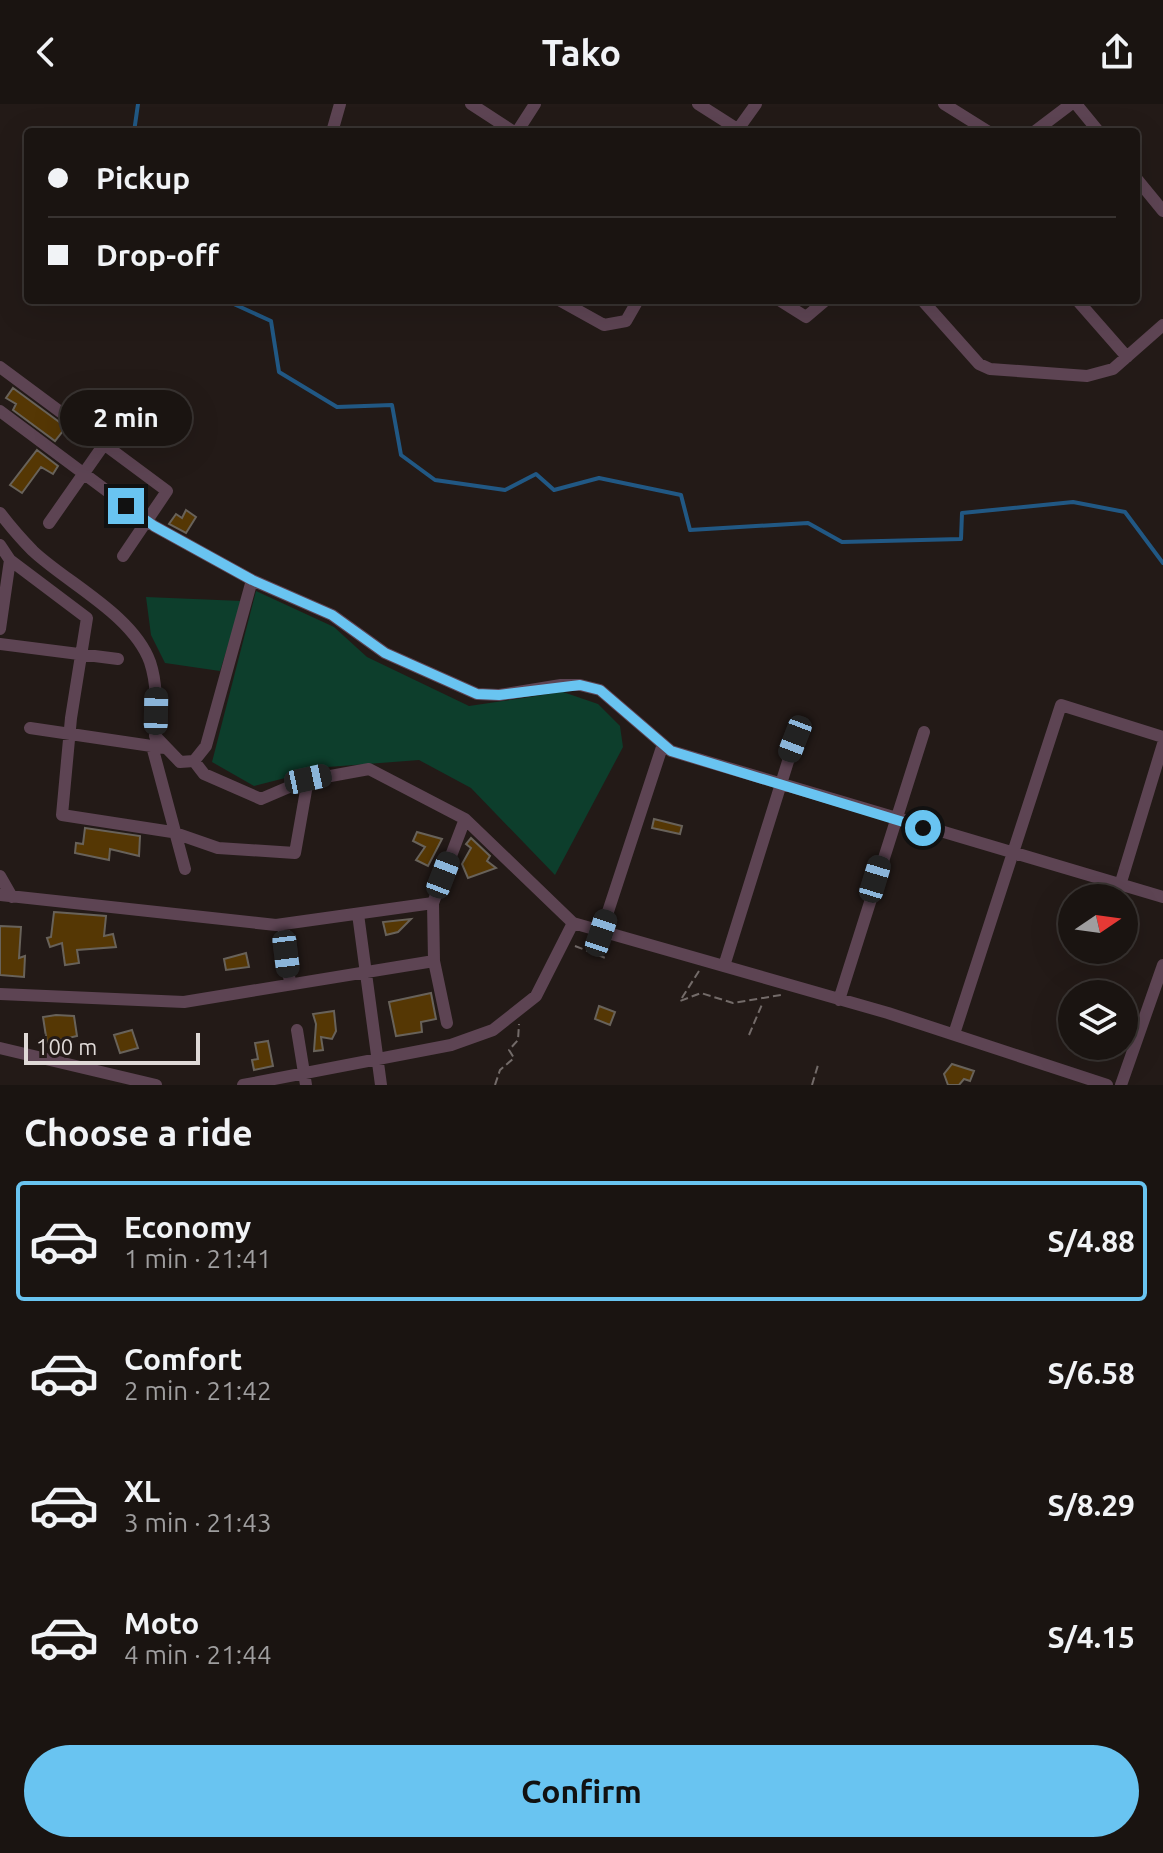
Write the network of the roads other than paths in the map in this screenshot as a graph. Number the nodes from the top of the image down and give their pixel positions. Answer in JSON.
{"nodes":[{"id":1,"x":340,"y":104,"type":"edge"},
{"id":2,"x":471,"y":104,"type":"edge"},
{"id":3,"x":535,"y":104,"type":"edge"},
{"id":4,"x":698,"y":104,"type":"edge"},
{"id":5,"x":756,"y":104,"type":"edge"},
{"id":6,"x":944,"y":104,"type":"edge"},
{"id":7,"x":1074,"y":104,"type":"edge"},
{"id":8,"x":333,"y":128,"type":"edge"},
{"id":9,"x":510,"y":128,"type":"edge"},
{"id":10,"x":519,"y":128,"type":"edge"},
{"id":11,"x":734,"y":128,"type":"edge"},
{"id":12,"x":741,"y":128,"type":"edge"},
{"id":13,"x":983,"y":128,"type":"edge"},
{"id":14,"x":1040,"y":128,"type":"edge"},
{"id":15,"x":1095,"y":128,"type":"edge"},
{"id":16,"x":1140,"y":183,"type":"edge"},
{"id":17,"x":1163,"y":211,"type":"edge"},
{"id":18,"x":566,"y":304,"type":"edge"},
{"id":19,"x":636,"y":304,"type":"edge"},
{"id":20,"x":785,"y":304,"type":"edge"},
{"id":21,"x":821,"y":304,"type":"edge"},
{"id":22,"x":926,"y":304,"type":"edge"},
{"id":23,"x":1081,"y":304,"type":"edge"},
{"id":24,"x":1163,"y":325,"type":"edge"},
{"id":25,"x":1127,"y":357,"type":"junction"},
{"id":26,"x":0,"y":367,"type":"edge"},
{"id":27,"x":0,"y":411,"type":"edge"},
{"id":28,"x":105,"y":443,"type":"junction"},
{"id":29,"x":82,"y":475,"type":"junction"},
{"id":30,"x":0,"y":513,"type":"edge"},
{"id":31,"x":148,"y":521,"type":"junction"},
{"id":32,"x":49,"y":523,"type":"dead end"},
{"id":33,"x":0,"y":545,"type":"edge"},
{"id":34,"x":123,"y":556,"type":"dead end"},
{"id":35,"x":10,"y":560,"type":"junction"},
{"id":36,"x":252,"y":580,"type":"junction"},
{"id":37,"x":0,"y":629,"type":"edge"},
{"id":38,"x":0,"y":644,"type":"edge"},
{"id":39,"x":82,"y":654,"type":"junction"},
{"id":40,"x":118,"y":659,"type":"dead end"},
{"id":41,"x":30,"y":728,"type":"dead end"},
{"id":42,"x":924,"y":732,"type":"dead end"},
{"id":43,"x":69,"y":734,"type":"junction"},
{"id":44,"x":1163,"y":737,"type":"edge"},
{"id":45,"x":795,"y":739,"type":"dead end"},
{"id":46,"x":663,"y":744,"type":"junction"},
{"id":47,"x":1163,"y":744,"type":"edge"},
{"id":48,"x":158,"y":747,"type":"junction"},
{"id":49,"x":194,"y":761,"type":"junction"},
{"id":50,"x":308,"y":779,"type":"junction"},
{"id":51,"x":778,"y":784,"type":"junction"},
{"id":52,"x":465,"y":819,"type":"junction"},
{"id":53,"x":893,"y":819,"type":"junction"},
{"id":54,"x":172,"y":832,"type":"junction"},
{"id":55,"x":1011,"y":854,"type":"junction"},
{"id":56,"x":185,"y":869,"type":"dead end"},
{"id":57,"x":0,"y":876,"type":"edge"},
{"id":58,"x":1121,"y":882,"type":"junction"},
{"id":59,"x":6,"y":896,"type":"edge"},
{"id":60,"x":1163,"y":897,"type":"edge"},
{"id":61,"x":433,"y":903,"type":"junction"},
{"id":62,"x":358,"y":914,"type":"junction"},
{"id":63,"x":573,"y":923,"type":"junction"},
{"id":64,"x":283,"y":924,"type":"junction"},
{"id":65,"x":601,"y":933,"type":"junction"},
{"id":66,"x":434,"y":961,"type":"junction"},
{"id":67,"x":1163,"y":965,"type":"edge"},
{"id":68,"x":724,"y":966,"type":"junction"},
{"id":69,"x":368,"y":972,"type":"junction"},
{"id":70,"x":290,"y":984,"type":"junction"},
{"id":71,"x":0,"y":994,"type":"edge"},
{"id":72,"x":839,"y":1000,"type":"junction"},
{"id":73,"x":447,"y":1023,"type":"dead end"},
{"id":74,"x":297,"y":1030,"type":"dead end"},
{"id":75,"x":954,"y":1034,"type":"junction"},
{"id":76,"x":0,"y":1048,"type":"edge"},
{"id":77,"x":378,"y":1059,"type":"junction"},
{"id":78,"x":303,"y":1071,"type":"junction"},
{"id":79,"x":156,"y":1085,"type":"edge"},
{"id":80,"x":243,"y":1085,"type":"edge"},
{"id":81,"x":306,"y":1085,"type":"edge"},
{"id":82,"x":381,"y":1085,"type":"edge"},
{"id":83,"x":1107,"y":1085,"type":"edge"},
{"id":84,"x":1121,"y":1085,"type":"edge"}],
"edges":[{"from":1,"to":8,"type":"street"},
{"from":2,"to":9,"type":"street"},
{"from":3,"to":10,"type":"street"},
{"from":4,"to":11,"type":"street"},
{"from":5,"to":12,"type":"street"},
{"from":6,"to":13,"type":"street"},
{"from":7,"to":14,"type":"street"},
{"from":7,"to":15,"type":"street"},
{"from":16,"to":17,"type":"street"},
{"from":18,"to":19,"type":"street"},
{"from":20,"to":21,"type":"street"},
{"from":22,"to":25,"type":"street"},
{"from":23,"to":25,"type":"street"},
{"from":24,"to":25,"type":"street"},
{"from":26,"to":28,"type":"street"},
{"from":27,"to":29,"type":"street"},
{"from":28,"to":29,"type":"street"},
{"from":28,"to":31,"type":"street"},
{"from":29,"to":31,"type":"street"},
{"from":29,"to":32,"type":"street"},
{"from":30,"to":48,"type":"street"},
{"from":31,"to":34,"type":"street"},
{"from":31,"to":36,"type":"street"},
{"from":33,"to":35,"type":"street"},
{"from":35,"to":37,"type":"street"},
{"from":35,"to":39,"type":"street"},
{"from":36,"to":46,"type":"street"},
{"from":36,"to":49,"type":"street"},
{"from":38,"to":39,"type":"street"},
{"from":39,"to":40,"type":"street"},
{"from":39,"to":43,"type":"street"},
{"from":41,"to":43,"type":"street"},
{"from":42,"to":53,"type":"street"},
{"from":43,"to":48,"type":"street"},
{"from":43,"to":54,"type":"street"},
{"from":44,"to":55,"type":"street"},
{"from":45,"to":51,"type":"street"},
{"from":46,"to":51,"type":"street"},
{"from":46,"to":65,"type":"street"},
{"from":47,"to":58,"type":"street"},
{"from":48,"to":49,"type":"street"},
{"from":48,"to":54,"type":"street"},
{"from":49,"to":50,"type":"street"},
{"from":50,"to":52,"type":"street"},
{"from":50,"to":54,"type":"street"},
{"from":51,"to":53,"type":"street"},
{"from":51,"to":68,"type":"street"},
{"from":52,"to":61,"type":"street"},
{"from":52,"to":63,"type":"street"},
{"from":53,"to":55,"type":"street"},
{"from":53,"to":72,"type":"street"},
{"from":54,"to":56,"type":"street"},
{"from":55,"to":58,"type":"street"},
{"from":55,"to":75,"type":"street"},
{"from":57,"to":59,"type":"street"},
{"from":58,"to":60,"type":"street"},
{"from":59,"to":64,"type":"street"},
{"from":61,"to":62,"type":"street"},
{"from":61,"to":66,"type":"street"},
{"from":62,"to":64,"type":"street"},
{"from":62,"to":69,"type":"street"},
{"from":63,"to":65,"type":"street"},
{"from":63,"to":77,"type":"street"},
{"from":64,"to":70,"type":"street"},
{"from":65,"to":68,"type":"street"},
{"from":66,"to":69,"type":"street"},
{"from":66,"to":73,"type":"street"},
{"from":67,"to":84,"type":"street"},
{"from":68,"to":72,"type":"street"},
{"from":69,"to":70,"type":"street"},
{"from":69,"to":77,"type":"street"},
{"from":70,"to":71,"type":"street"},
{"from":72,"to":75,"type":"street"},
{"from":74,"to":78,"type":"street"},
{"from":75,"to":83,"type":"street"},
{"from":76,"to":79,"type":"street"},
{"from":77,"to":78,"type":"street"},
{"from":77,"to":82,"type":"street"},
{"from":78,"to":80,"type":"street"},
{"from":78,"to":81,"type":"street"}]}
